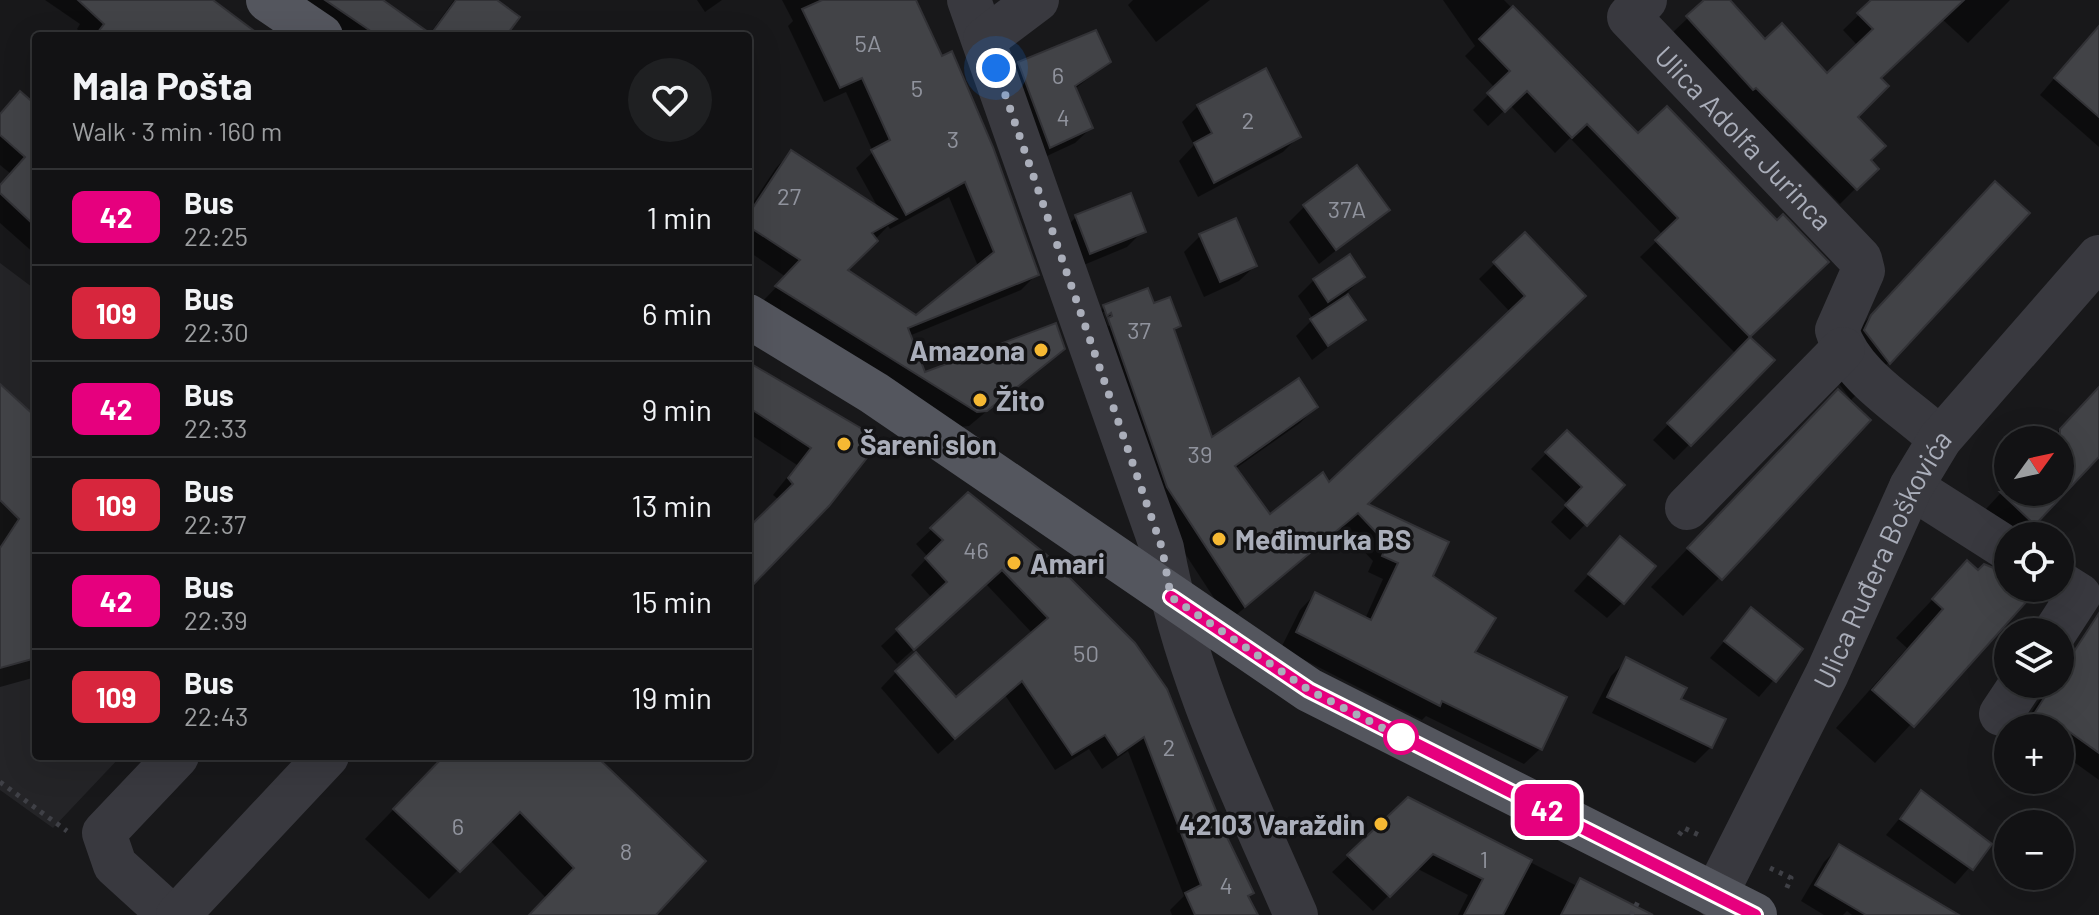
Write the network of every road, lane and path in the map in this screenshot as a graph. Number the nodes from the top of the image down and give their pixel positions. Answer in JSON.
{"nodes":[{"id":1,"x":268,"y":0,"type":"edge"},
{"id":2,"x":1037,"y":0,"type":"edge"},
{"id":3,"x":1637,"y":9,"type":"edge"},
{"id":4,"x":977,"y":19,"type":"edge"},
{"id":5,"x":315,"y":32,"type":"edge"},
{"id":6,"x":2099,"y":257,"type":"edge"},
{"id":7,"x":752,"y":318,"type":"edge"},
{"id":8,"x":1843,"y":349,"type":"junction"},
{"id":9,"x":1940,"y":439,"type":"junction"},
{"id":10,"x":1911,"y":487,"type":"junction"},
{"id":11,"x":1687,"y":508,"type":"dead end"},
{"id":12,"x":1994,"y":540,"type":"edge"},
{"id":13,"x":2079,"y":581,"type":"edge"},
{"id":14,"x":1171,"y":597,"type":"junction"},
{"id":15,"x":2062,"y":618,"type":"edge"},
{"id":16,"x":173,"y":760,"type":"edge"},
{"id":17,"x":323,"y":760,"type":"edge"},
{"id":18,"x":0,"y":782,"type":"edge"},
{"id":19,"x":115,"y":865,"type":"junction"},
{"id":20,"x":1711,"y":906,"type":"edge"},
{"id":21,"x":170,"y":915,"type":"edge"},
{"id":22,"x":178,"y":915,"type":"edge"},
{"id":23,"x":1296,"y":915,"type":"edge"},
{"id":24,"x":1755,"y":915,"type":"edge"}],
"edges":[{"from":1,"to":5,"type":"main road"},
{"from":2,"to":4,"type":"street"},
{"from":3,"to":8,"type":"street","name":"Ulica Adolfa Jurinca"},
{"from":4,"to":14,"type":"street"},
{"from":6,"to":9,"type":"street","name":"Ulica Ruđera Boškovića"},
{"from":7,"to":14,"type":"main road"},
{"from":8,"to":9,"type":"street"},
{"from":8,"to":11,"type":"street"},
{"from":9,"to":10,"type":"street","name":"Ulica Ruđera Boškovića"},
{"from":10,"to":12,"type":"street"},
{"from":10,"to":20,"type":"street","name":"Ulica Ruđera Boškovića"},
{"from":13,"to":15,"type":"street"},
{"from":14,"to":20,"type":"main road"},
{"from":14,"to":23,"type":"street"},
{"from":16,"to":19,"type":"street"},
{"from":17,"to":22,"type":"street"},
{"from":18,"to":19,"type":"path"},
{"from":19,"to":21,"type":"street"},
{"from":20,"to":24,"type":"main road"}]}
